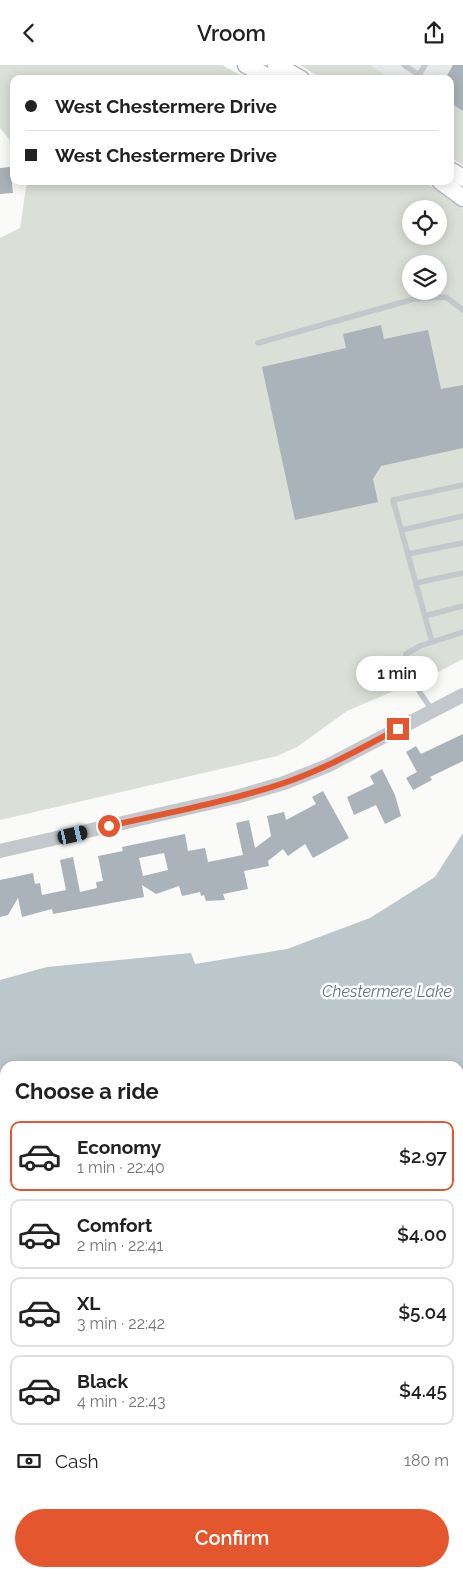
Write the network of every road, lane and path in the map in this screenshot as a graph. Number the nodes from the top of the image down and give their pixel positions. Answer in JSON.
{"nodes":[{"id":1,"x":246,"y":65,"type":"edge"},
{"id":2,"x":276,"y":65,"type":"edge"},
{"id":3,"x":404,"y":65,"type":"edge"},
{"id":4,"x":425,"y":65,"type":"edge"},
{"id":5,"x":265,"y":75,"type":"edge"},
{"id":6,"x":294,"y":75,"type":"edge"},
{"id":7,"x":445,"y":185,"type":"edge"},
{"id":8,"x":463,"y":198,"type":"edge"},
{"id":9,"x":463,"y":310,"type":"edge"},
{"id":10,"x":258,"y":343,"type":"dead end"},
{"id":11,"x":463,"y":485,"type":"edge"},
{"id":12,"x":463,"y":516,"type":"edge"},
{"id":13,"x":402,"y":530,"type":"junction"},
{"id":14,"x":463,"y":543,"type":"edge"},
{"id":15,"x":408,"y":554,"type":"junction"},
{"id":16,"x":463,"y":573,"type":"edge"},
{"id":17,"x":416,"y":583,"type":"junction"},
{"id":18,"x":463,"y":606,"type":"edge"},
{"id":19,"x":425,"y":616,"type":"junction"},
{"id":20,"x":463,"y":632,"type":"edge"},
{"id":21,"x":432,"y":642,"type":"junction"},
{"id":22,"x":463,"y":695,"type":"edge"},
{"id":23,"x":433,"y":711,"type":"junction"},
{"id":24,"x":0,"y":851,"type":"edge"}],
"edges":[{"from":1,"to":5,"type":"main road"},
{"from":2,"to":6,"type":"main road"},
{"from":3,"to":4,"type":"lane"},
{"from":7,"to":8,"type":"main road"},
{"from":9,"to":10,"type":"lane"},
{"from":11,"to":13,"type":"lane"},
{"from":12,"to":13,"type":"lane"},
{"from":13,"to":15,"type":"lane"},
{"from":14,"to":15,"type":"lane"},
{"from":15,"to":17,"type":"lane"},
{"from":16,"to":17,"type":"lane"},
{"from":17,"to":19,"type":"lane"},
{"from":18,"to":19,"type":"lane"},
{"from":19,"to":21,"type":"lane"},
{"from":20,"to":21,"type":"lane"},
{"from":21,"to":23,"type":"lane"},
{"from":22,"to":23,"type":"street"},
{"from":23,"to":24,"type":"street"}]}
